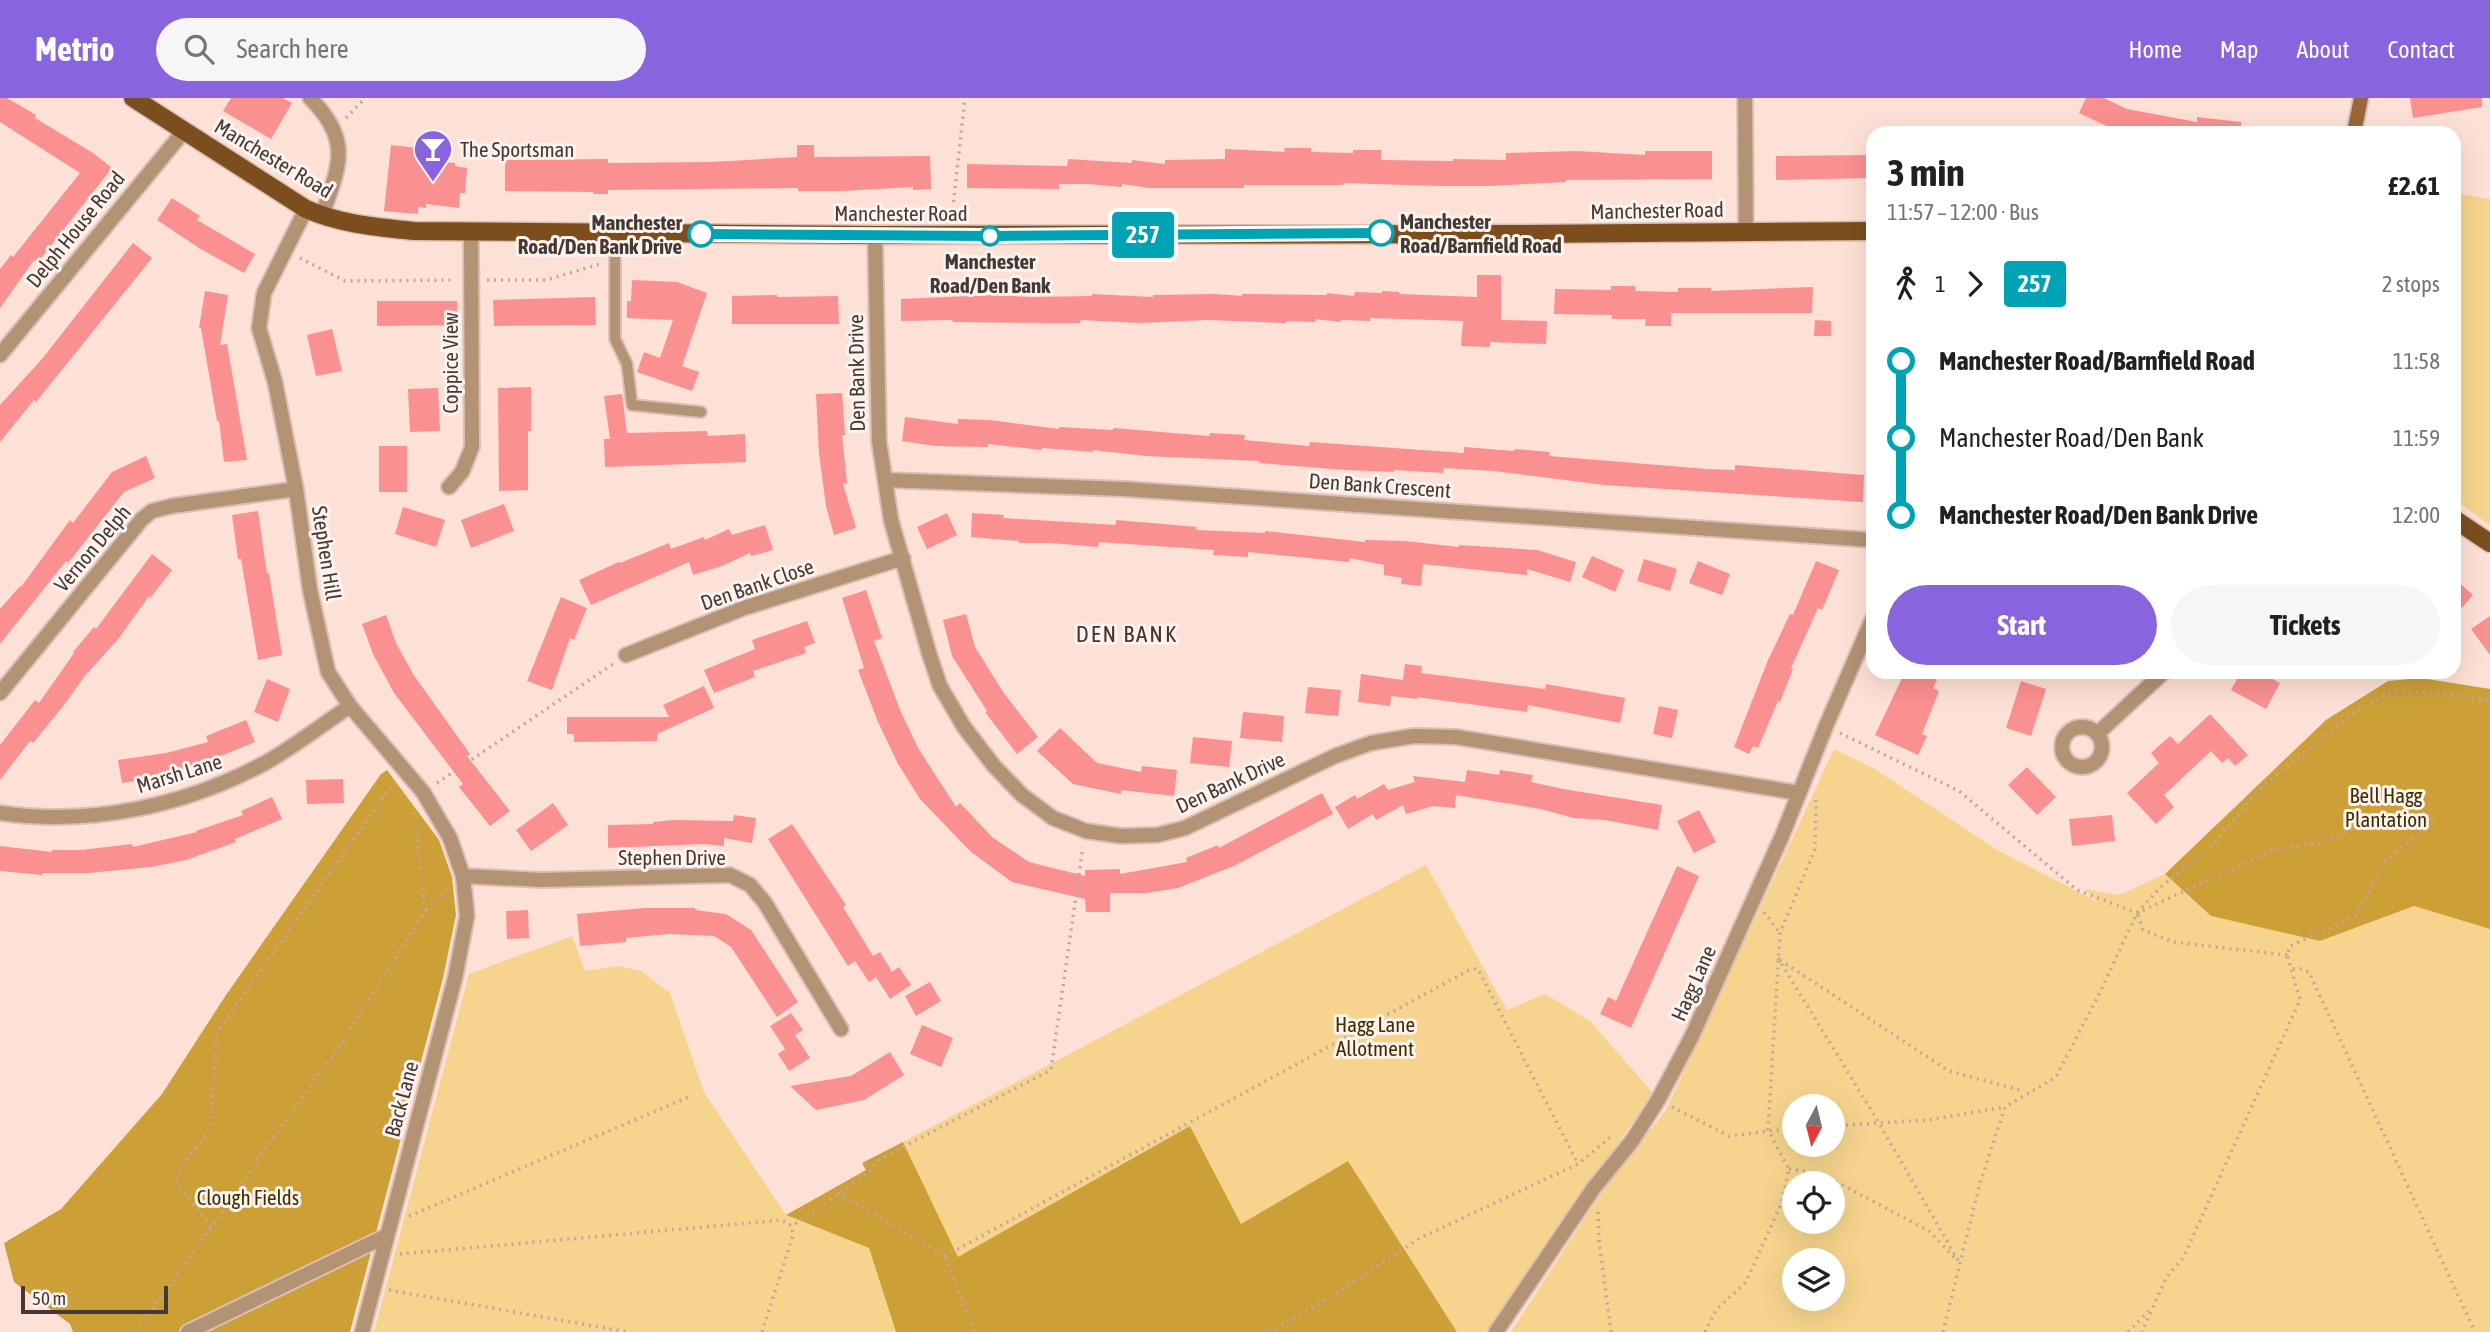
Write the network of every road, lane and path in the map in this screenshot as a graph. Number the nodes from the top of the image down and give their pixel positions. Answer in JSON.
{"nodes":[{"id":1,"x":133,"y":98,"type":"edge"},
{"id":2,"x":310,"y":98,"type":"edge"},
{"id":3,"x":365,"y":98,"type":"edge"},
{"id":4,"x":965,"y":98,"type":"edge"},
{"id":5,"x":1745,"y":98,"type":"edge"},
{"id":6,"x":2361,"y":98,"type":"edge"},
{"id":7,"x":2355,"y":126,"type":"edge"},
{"id":8,"x":335,"y":129,"type":"junction"},
{"id":9,"x":184,"y":131,"type":"junction"},
{"id":10,"x":314,"y":212,"type":"junction"},
{"id":11,"x":1866,"y":231,"type":"edge"},
{"id":12,"x":471,"y":232,"type":"junction"},
{"id":13,"x":1746,"y":232,"type":"junction"},
{"id":14,"x":615,"y":233,"type":"junction"},
{"id":15,"x":950,"y":235,"type":"junction"},
{"id":16,"x":875,"y":236,"type":"junction"},
{"id":17,"x":285,"y":251,"type":"junction"},
{"id":18,"x":615,"y":260,"type":"junction"},
{"id":19,"x":471,"y":280,"type":"junction"},
{"id":20,"x":0,"y":355,"type":"edge"},
{"id":21,"x":701,"y":412,"type":"dead end"},
{"id":22,"x":885,"y":480,"type":"junction"},
{"id":23,"x":449,"y":487,"type":"dead end"},
{"id":24,"x":296,"y":489,"type":"junction"},
{"id":25,"x":2461,"y":524,"type":"edge"},
{"id":26,"x":1866,"y":540,"type":"edge"},
{"id":27,"x":2490,"y":543,"type":"edge"},
{"id":28,"x":903,"y":558,"type":"junction"},
{"id":29,"x":1866,"y":635,"type":"edge"},
{"id":30,"x":626,"y":655,"type":"joint"},
{"id":31,"x":2156,"y":679,"type":"edge"},
{"id":32,"x":0,"y":693,"type":"edge"},
{"id":33,"x":2490,"y":701,"type":"edge"},
{"id":34,"x":350,"y":706,"type":"junction"},
{"id":35,"x":1826,"y":726,"type":"junction"},
{"id":36,"x":2098,"y":733,"type":"dead end"},
{"id":37,"x":407,"y":773,"type":"junction"},
{"id":38,"x":423,"y":792,"type":"junction"},
{"id":39,"x":1798,"y":796,"type":"junction"},
{"id":40,"x":0,"y":813,"type":"edge"},
{"id":41,"x":1086,"y":831,"type":"junction"},
{"id":42,"x":463,"y":876,"type":"junction"},
{"id":43,"x":1751,"y":905,"type":"junction"},
{"id":44,"x":425,"y":911,"type":"junction"},
{"id":45,"x":2137,"y":913,"type":"junction"},
{"id":46,"x":1780,"y":933,"type":"junction"},
{"id":47,"x":2287,"y":955,"type":"junction"},
{"id":48,"x":1778,"y":958,"type":"junction"},
{"id":49,"x":2293,"y":969,"type":"junction"},
{"id":50,"x":841,"y":1029,"type":"dead end"},
{"id":51,"x":2024,"y":1091,"type":"dead end"},
{"id":52,"x":691,"y":1096,"type":"dead end"},
{"id":53,"x":1658,"y":1100,"type":"junction"},
{"id":54,"x":2005,"y":1108,"type":"junction"},
{"id":55,"x":1879,"y":1123,"type":"junction"},
{"id":56,"x":1845,"y":1125,"type":"edge"},
{"id":57,"x":1782,"y":1129,"type":"edge"},
{"id":58,"x":1768,"y":1130,"type":"junction"},
{"id":59,"x":1615,"y":1133,"type":"dead end"},
{"id":60,"x":1578,"y":1164,"type":"junction"},
{"id":61,"x":1789,"y":1169,"type":"junction"},
{"id":62,"x":1593,"y":1189,"type":"junction"},
{"id":63,"x":838,"y":1193,"type":"junction"},
{"id":64,"x":792,"y":1226,"type":"junction"},
{"id":65,"x":211,"y":1227,"type":"junction"},
{"id":66,"x":388,"y":1230,"type":"junction"},
{"id":67,"x":381,"y":1256,"type":"junction"},
{"id":68,"x":944,"y":1256,"type":"junction"},
{"id":69,"x":1960,"y":1263,"type":"junction"},
{"id":70,"x":373,"y":1287,"type":"junction"},
{"id":71,"x":2155,"y":1304,"type":"junction"},
{"id":72,"x":136,"y":1332,"type":"edge"},
{"id":73,"x":188,"y":1332,"type":"edge"},
{"id":74,"x":362,"y":1332,"type":"edge"},
{"id":75,"x":628,"y":1332,"type":"edge"},
{"id":76,"x":762,"y":1332,"type":"edge"},
{"id":77,"x":974,"y":1332,"type":"edge"},
{"id":78,"x":1269,"y":1332,"type":"edge"},
{"id":79,"x":1496,"y":1332,"type":"edge"},
{"id":80,"x":1611,"y":1332,"type":"edge"},
{"id":81,"x":1705,"y":1332,"type":"edge"},
{"id":82,"x":1943,"y":1332,"type":"edge"},
{"id":83,"x":2128,"y":1332,"type":"edge"},
{"id":84,"x":2142,"y":1332,"type":"edge"},
{"id":85,"x":2475,"y":1332,"type":"edge"}],
"edges":[{"from":1,"to":9,"type":"main road","name":"Manchester Road"},
{"from":2,"to":8,"type":"street"},
{"from":3,"to":8,"type":"path"},
{"from":4,"to":15,"type":"path"},
{"from":5,"to":13,"type":"street"},
{"from":6,"to":7,"type":"street"},
{"from":8,"to":10,"type":"street","name":"Stephen Hill"},
{"from":9,"to":10,"type":"main road","name":"Manchester Road"},
{"from":9,"to":20,"type":"street","name":"Delph House Road"},
{"from":10,"to":12,"type":"main road","name":"Manchester Road"},
{"from":10,"to":17,"type":"street","name":"Stephen Hill"},
{"from":11,"to":13,"type":"main road","name":"Manchester Road"},
{"from":12,"to":14,"type":"main road","name":"Manchester Road"},
{"from":12,"to":19,"type":"street","name":"Coppice View"},
{"from":13,"to":15,"type":"main road","name":"Manchester Road"},
{"from":14,"to":16,"type":"main road","name":"Manchester Road"},
{"from":14,"to":18,"type":"lane"},
{"from":15,"to":16,"type":"main road","name":"Manchester Road"},
{"from":16,"to":22,"type":"street","name":"Den Bank Drive"},
{"from":17,"to":19,"type":"path"},
{"from":17,"to":24,"type":"street","name":"Stephen Hill"},
{"from":18,"to":19,"type":"path"},
{"from":18,"to":21,"type":"lane"},
{"from":19,"to":23,"type":"street","name":"Coppice View"},
{"from":22,"to":26,"type":"street","name":"Den Bank Crescent"},
{"from":22,"to":28,"type":"street","name":"Den Bank Drive"},
{"from":24,"to":32,"type":"street","name":"Vernon Delph"},
{"from":24,"to":34,"type":"street","name":"Stephen Hill"},
{"from":25,"to":27,"type":"main road"},
{"from":28,"to":30,"type":"street","name":"Den Bank Close"},
{"from":28,"to":41,"type":"street","name":"Den Bank Drive"},
{"from":29,"to":35,"type":"street","name":"Hagg Lane"},
{"from":30,"to":38,"type":"path"},
{"from":31,"to":36,"type":"street"},
{"from":33,"to":45,"type":"path"},
{"from":34,"to":37,"type":"street","name":"Stephen Hill"},
{"from":34,"to":40,"type":"street","name":"Marsh Lane"},
{"from":35,"to":39,"type":"street","name":"Hagg Lane"},
{"from":35,"to":45,"type":"path"},
{"from":37,"to":38,"type":"street","name":"Stephen Hill"},
{"from":37,"to":44,"type":"path"},
{"from":37,"to":65,"type":"path"},
{"from":38,"to":42,"type":"street","name":"Stephen Hill"},
{"from":39,"to":41,"type":"street","name":"Den Bank Drive"},
{"from":39,"to":43,"type":"street","name":"Hagg Lane"},
{"from":39,"to":46,"type":"path"},
{"from":41,"to":63,"type":"path"},
{"from":42,"to":44,"type":"path"},
{"from":42,"to":50,"type":"street","name":"Stephen Drive"},
{"from":42,"to":66,"type":"street","name":"Back Lane"},
{"from":43,"to":46,"type":"path"},
{"from":43,"to":53,"type":"street","name":"Hagg Lane"},
{"from":44,"to":65,"type":"path"},
{"from":45,"to":47,"type":"path"},
{"from":45,"to":47,"type":"path"},
{"from":45,"to":54,"type":"path"},
{"from":46,"to":48,"type":"path"},
{"from":47,"to":49,"type":"path"},
{"from":48,"to":51,"type":"path"},
{"from":48,"to":55,"type":"path"},
{"from":48,"to":58,"type":"path"},
{"from":49,"to":71,"type":"path"},
{"from":49,"to":85,"type":"path"},
{"from":52,"to":66,"type":"path"},
{"from":53,"to":58,"type":"path"},
{"from":53,"to":62,"type":"street","name":"Hagg Lane"},
{"from":54,"to":55,"type":"path"},
{"from":54,"to":69,"type":"path"},
{"from":55,"to":56,"type":"path"},
{"from":55,"to":69,"type":"path"},
{"from":57,"to":58,"type":"path"},
{"from":58,"to":61,"type":"path"},
{"from":59,"to":60,"type":"path"},
{"from":60,"to":68,"type":"path"},
{"from":60,"to":78,"type":"path"},
{"from":61,"to":69,"type":"path"},
{"from":61,"to":81,"type":"path"},
{"from":62,"to":79,"type":"street","name":"Hagg Lane"},
{"from":62,"to":80,"type":"path"},
{"from":63,"to":64,"type":"path"},
{"from":63,"to":68,"type":"path"},
{"from":64,"to":67,"type":"path"},
{"from":64,"to":76,"type":"path"},
{"from":65,"to":72,"type":"path"},
{"from":66,"to":67,"type":"street","name":"Back Lane"},
{"from":66,"to":73,"type":"street"},
{"from":67,"to":70,"type":"street","name":"Back Lane"},
{"from":68,"to":77,"type":"path"},
{"from":69,"to":82,"type":"path"},
{"from":70,"to":74,"type":"street","name":"Back Lane"},
{"from":70,"to":75,"type":"path"},
{"from":71,"to":83,"type":"path"},
{"from":71,"to":84,"type":"path"}]}
